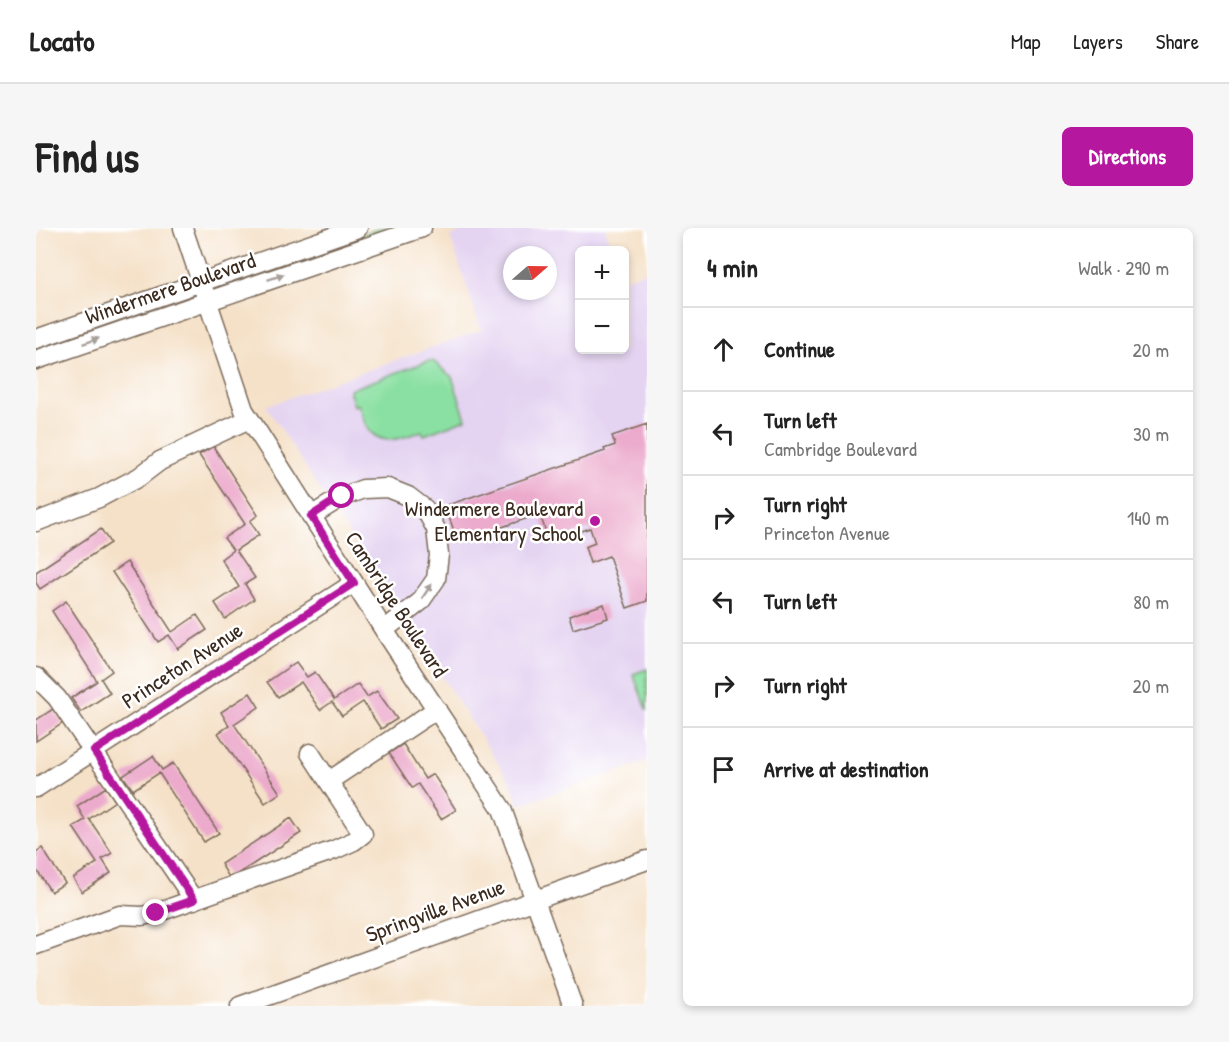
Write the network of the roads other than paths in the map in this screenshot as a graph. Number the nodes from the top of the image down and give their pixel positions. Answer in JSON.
{"nodes":[{"id":1,"x":183,"y":228,"type":"edge"},
{"id":2,"x":358,"y":228,"type":"edge"},
{"id":3,"x":422,"y":228,"type":"edge"},
{"id":4,"x":200,"y":282,"type":"junction"},
{"id":5,"x":207,"y":301,"type":"junction"},
{"id":6,"x":36,"y":339,"type":"edge"},
{"id":7,"x":36,"y":360,"type":"edge"},
{"id":8,"x":249,"y":419,"type":"junction"},
{"id":9,"x":311,"y":516,"type":"junction"},
{"id":10,"x":36,"y":522,"type":"edge"},
{"id":11,"x":354,"y":583,"type":"junction"},
{"id":12,"x":384,"y":630,"type":"junction"},
{"id":13,"x":36,"y":677,"type":"edge"},
{"id":14,"x":437,"y":710,"type":"junction"},
{"id":15,"x":94,"y":751,"type":"junction"},
{"id":16,"x":310,"y":753,"type":"dead end"},
{"id":17,"x":329,"y":781,"type":"junction"},
{"id":18,"x":36,"y":788,"type":"edge"},
{"id":19,"x":647,"y":860,"type":"edge"},
{"id":20,"x":194,"y":900,"type":"junction"},
{"id":21,"x":535,"y":900,"type":"junction"},
{"id":22,"x":36,"y":945,"type":"edge"},
{"id":23,"x":240,"y":1006,"type":"edge"},
{"id":24,"x":573,"y":1006,"type":"edge"}],
"edges":[{"from":1,"to":4,"type":"street","name":"Cambridge Boulevard"},
{"from":2,"to":4,"type":"street","name":"Windermere Boulevard"},
{"from":5,"to":3,"type":"street","name":"Windermere Boulevard","one_way":true},
{"from":4,"to":5,"type":"street","name":"Cambridge Boulevard"},
{"from":4,"to":6,"type":"street","name":"Windermere Boulevard"},
{"from":7,"to":5,"type":"street","name":"Windermere Boulevard","one_way":true},
{"from":5,"to":8,"type":"street","name":"Cambridge Boulevard"},
{"from":8,"to":9,"type":"street","name":"Cambridge Boulevard"},
{"from":8,"to":10,"type":"street"},
{"from":9,"to":11,"type":"street","name":"Cambridge Boulevard"},
{"from":12,"to":9,"type":"street","one_way":true},
{"from":11,"to":12,"type":"street","name":"Cambridge Boulevard"},
{"from":11,"to":15,"type":"street","name":"Princeton Avenue"},
{"from":12,"to":14,"type":"street","name":"Cambridge Boulevard"},
{"from":13,"to":15,"type":"street"},
{"from":14,"to":17,"type":"street"},
{"from":14,"to":21,"type":"street","name":"Cambridge Boulevard"},
{"from":15,"to":18,"type":"street","name":"Princeton Avenue"},
{"from":15,"to":20,"type":"street"},
{"from":16,"to":17,"type":"street"},
{"from":17,"to":20,"type":"street"},
{"from":19,"to":21,"type":"street","name":"Springville Avenue"},
{"from":20,"to":22,"type":"street"},
{"from":21,"to":23,"type":"street","name":"Springville Avenue"},
{"from":21,"to":24,"type":"street","name":"Cambridge Boulevard"}]}
